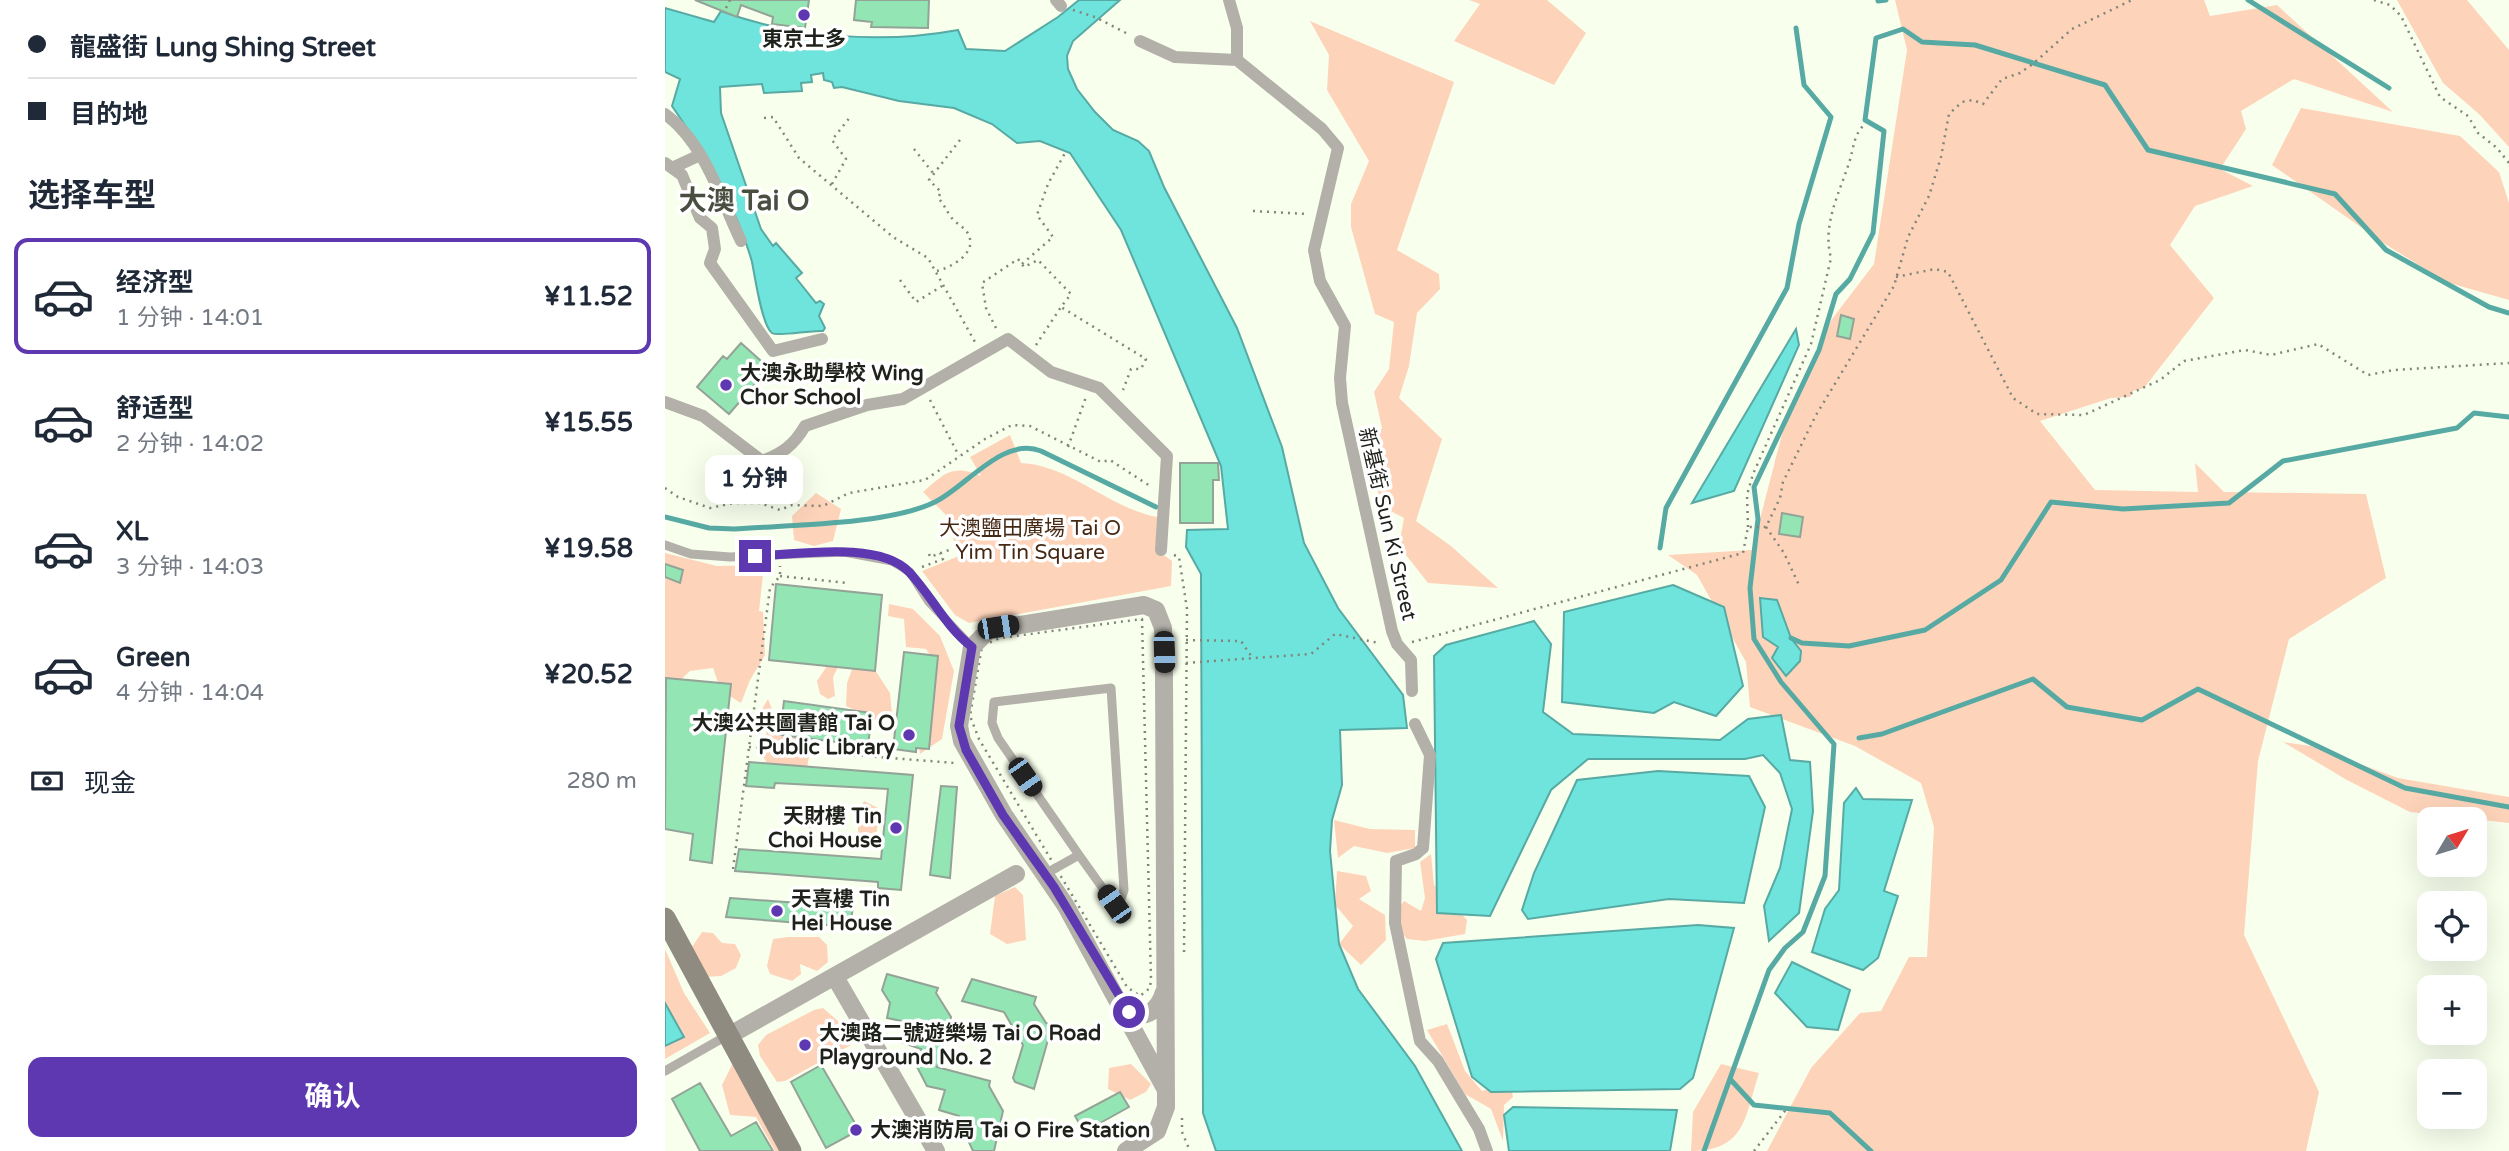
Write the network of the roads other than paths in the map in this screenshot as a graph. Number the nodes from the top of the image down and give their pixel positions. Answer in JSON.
{"nodes":[{"id":1,"x":1229,"y":0,"type":"edge"},
{"id":2,"x":1140,"y":41,"type":"road end"},
{"id":3,"x":1237,"y":60,"type":"junction"},
{"id":4,"x":665,"y":114,"type":"edge"},
{"id":5,"x":699,"y":155,"type":"junction"},
{"id":6,"x":668,"y":165,"type":"edge"},
{"id":7,"x":729,"y":216,"type":"junction"},
{"id":8,"x":712,"y":229,"type":"junction"},
{"id":9,"x":741,"y":241,"type":"dead end"},
{"id":10,"x":822,"y":339,"type":"dead end"},
{"id":11,"x":665,"y":402,"type":"edge"},
{"id":12,"x":665,"y":545,"type":"edge"},
{"id":13,"x":1161,"y":550,"type":"road end"},
{"id":14,"x":972,"y":647,"type":"junction"},
{"id":15,"x":1412,"y":691,"type":"dead end"},
{"id":16,"x":1415,"y":724,"type":"dead end"},
{"id":17,"x":1079,"y":855,"type":"junction"},
{"id":18,"x":1050,"y":871,"type":"junction"},
{"id":19,"x":1016,"y":874,"type":"dead end"},
{"id":20,"x":665,"y":918,"type":"edge"},
{"id":21,"x":835,"y":977,"type":"junction"},
{"id":22,"x":1166,"y":985,"type":"junction"},
{"id":23,"x":1123,"y":1008,"type":"junction"},
{"id":24,"x":730,"y":1035,"type":"junction"},
{"id":25,"x":665,"y":1071,"type":"edge"},
{"id":26,"x":1166,"y":1090,"type":"junction"},
{"id":27,"x":791,"y":1151,"type":"edge"},
{"id":28,"x":936,"y":1151,"type":"edge"},
{"id":29,"x":1126,"y":1151,"type":"edge"},
{"id":30,"x":1487,"y":1151,"type":"edge"}],
"edges":[{"from":1,"to":3,"type":"street"},
{"from":2,"to":3,"type":"street"},
{"from":3,"to":15,"type":"street","name":"新基街 Sun Ki Street"},
{"from":4,"to":5,"type":"street"},
{"from":5,"to":6,"type":"street"},
{"from":5,"to":7,"type":"street"},
{"from":6,"to":8,"type":"street"},
{"from":7,"to":8,"type":"street"},
{"from":7,"to":9,"type":"street"},
{"from":8,"to":10,"type":"street"},
{"from":11,"to":13,"type":"street"},
{"from":12,"to":14,"type":"lane"},
{"from":14,"to":18,"type":"street"},
{"from":14,"to":22,"type":"street"},
{"from":16,"to":30,"type":"street"},
{"from":17,"to":17,"type":"lane"},
{"from":17,"to":18,"type":"lane"},
{"from":18,"to":23,"type":"street"},
{"from":19,"to":21,"type":"street"},
{"from":20,"to":24,"type":"main road"},
{"from":21,"to":24,"type":"street"},
{"from":21,"to":28,"type":"street"},
{"from":22,"to":23,"type":"street"},
{"from":22,"to":26,"type":"street"},
{"from":23,"to":26,"type":"street"},
{"from":24,"to":25,"type":"lane"},
{"from":24,"to":27,"type":"main road"},
{"from":26,"to":29,"type":"street"}]}
